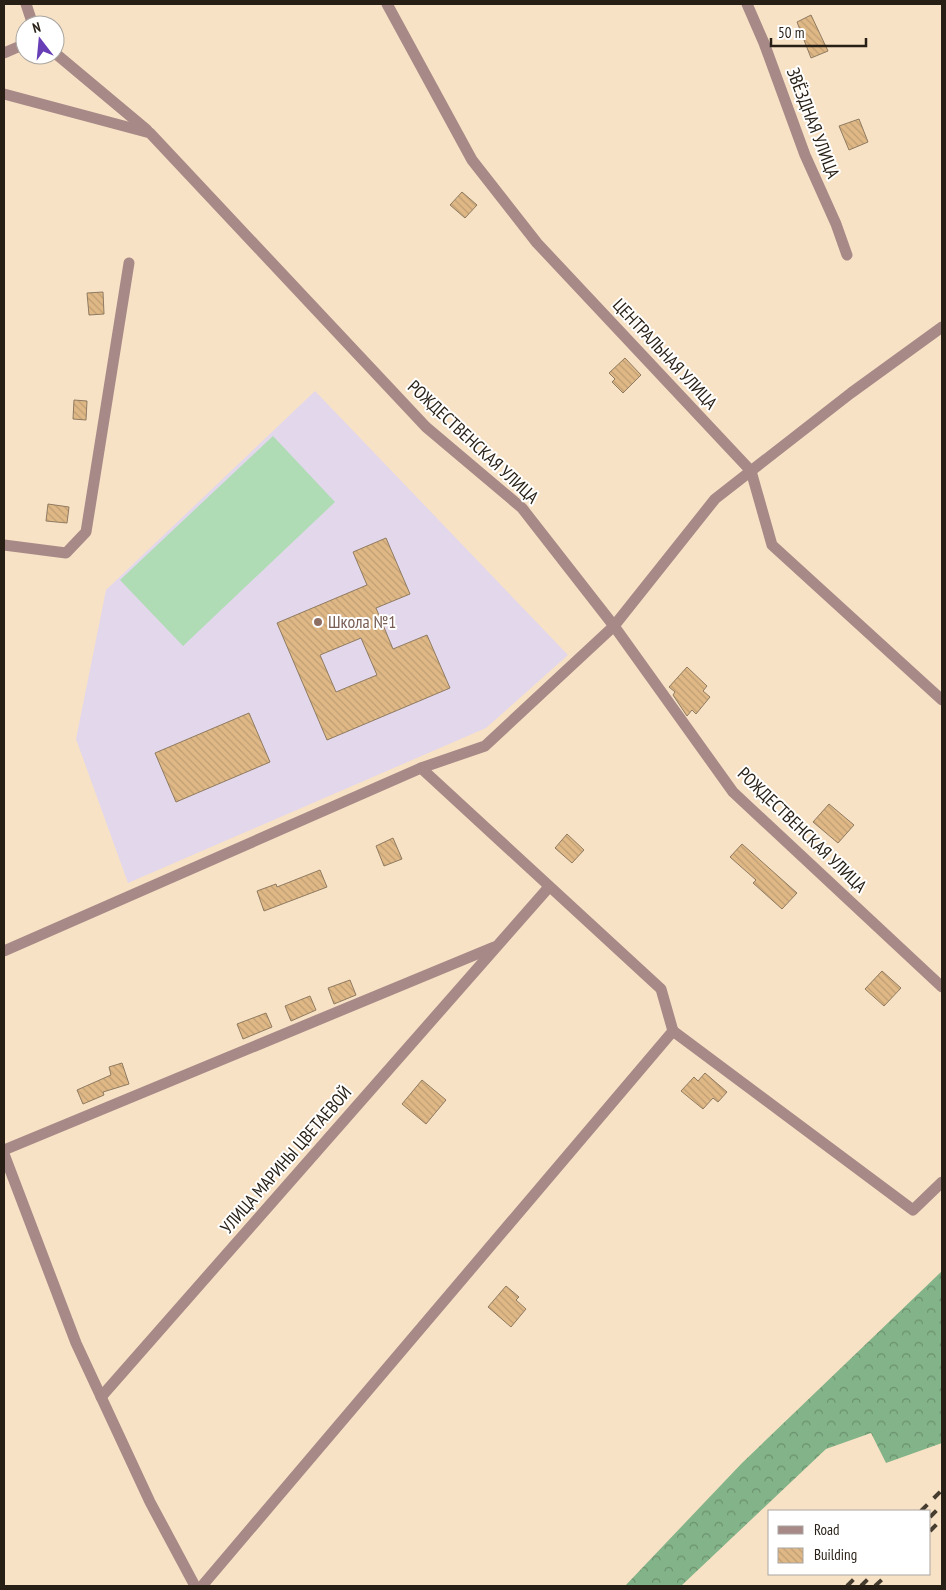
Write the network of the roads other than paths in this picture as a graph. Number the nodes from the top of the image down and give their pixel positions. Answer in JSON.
{"nodes":[{"id":1,"x":387,"y":4,"type":"edge"},
{"id":2,"x":747,"y":4,"type":"edge"},
{"id":3,"x":65,"y":61,"type":"edge"},
{"id":4,"x":4,"y":94,"type":"edge"},
{"id":5,"x":150,"y":133,"type":"junction"},
{"id":6,"x":847,"y":255,"type":"dead end"},
{"id":7,"x":129,"y":263,"type":"dead end"},
{"id":8,"x":942,"y":327,"type":"edge"},
{"id":9,"x":751,"y":471,"type":"junction"},
{"id":10,"x":4,"y":545,"type":"edge"},
{"id":11,"x":614,"y":626,"type":"junction"},
{"id":12,"x":942,"y":700,"type":"edge"},
{"id":13,"x":421,"y":768,"type":"junction"},
{"id":14,"x":550,"y":887,"type":"junction"},
{"id":15,"x":498,"y":946,"type":"junction"},
{"id":16,"x":4,"y":951,"type":"edge"},
{"id":17,"x":942,"y":987,"type":"edge"},
{"id":18,"x":673,"y":1031,"type":"junction"},
{"id":19,"x":4,"y":1152,"type":"edge"},
{"id":20,"x":942,"y":1182,"type":"edge"},
{"id":21,"x":101,"y":1397,"type":"junction"},
{"id":22,"x":196,"y":1586,"type":"edge"},
{"id":23,"x":202,"y":1586,"type":"edge"}],
"edges":[{"from":1,"to":9,"type":"street","name":"ЦЕНТРАЛЬНАЯ УЛИЦА"},
{"from":2,"to":6,"type":"street","name":"ЗВЁЗДНАЯ УЛИЦА"},
{"from":3,"to":5,"type":"street","name":"РОЖДЕСТВЕНСКАЯ УЛИЦА"},
{"from":4,"to":5,"type":"street"},
{"from":5,"to":11,"type":"street","name":"РОЖДЕСТВЕНСКАЯ УЛИЦА"},
{"from":7,"to":10,"type":"street"},
{"from":8,"to":9,"type":"street"},
{"from":9,"to":11,"type":"street"},
{"from":9,"to":12,"type":"street","name":"ЦЕНТРАЛЬНАЯ УЛИЦА"},
{"from":11,"to":13,"type":"street"},
{"from":11,"to":17,"type":"street","name":"РОЖДЕСТВЕНСКАЯ УЛИЦА"},
{"from":13,"to":14,"type":"street"},
{"from":13,"to":16,"type":"street"},
{"from":14,"to":15,"type":"street","name":"УЛИЦА МАРИНЫ ЦВЕТАЕВОЙ"},
{"from":14,"to":18,"type":"street"},
{"from":15,"to":19,"type":"street","name":"УЛИЦА МАРИНЫ ЦВЕТАЕВОЙ"},
{"from":15,"to":21,"type":"street","name":"УЛИЦА МАРИНЫ ЦВЕТАЕВОЙ"},
{"from":18,"to":20,"type":"street"},
{"from":18,"to":23,"type":"street"},
{"from":19,"to":21,"type":"street","name":"УЛИЦА МАРИНЫ ЦВЕТАЕВОЙ"},
{"from":21,"to":22,"type":"street","name":"УЛИЦА МАРИНЫ ЦВЕТАЕВОЙ"}]}
